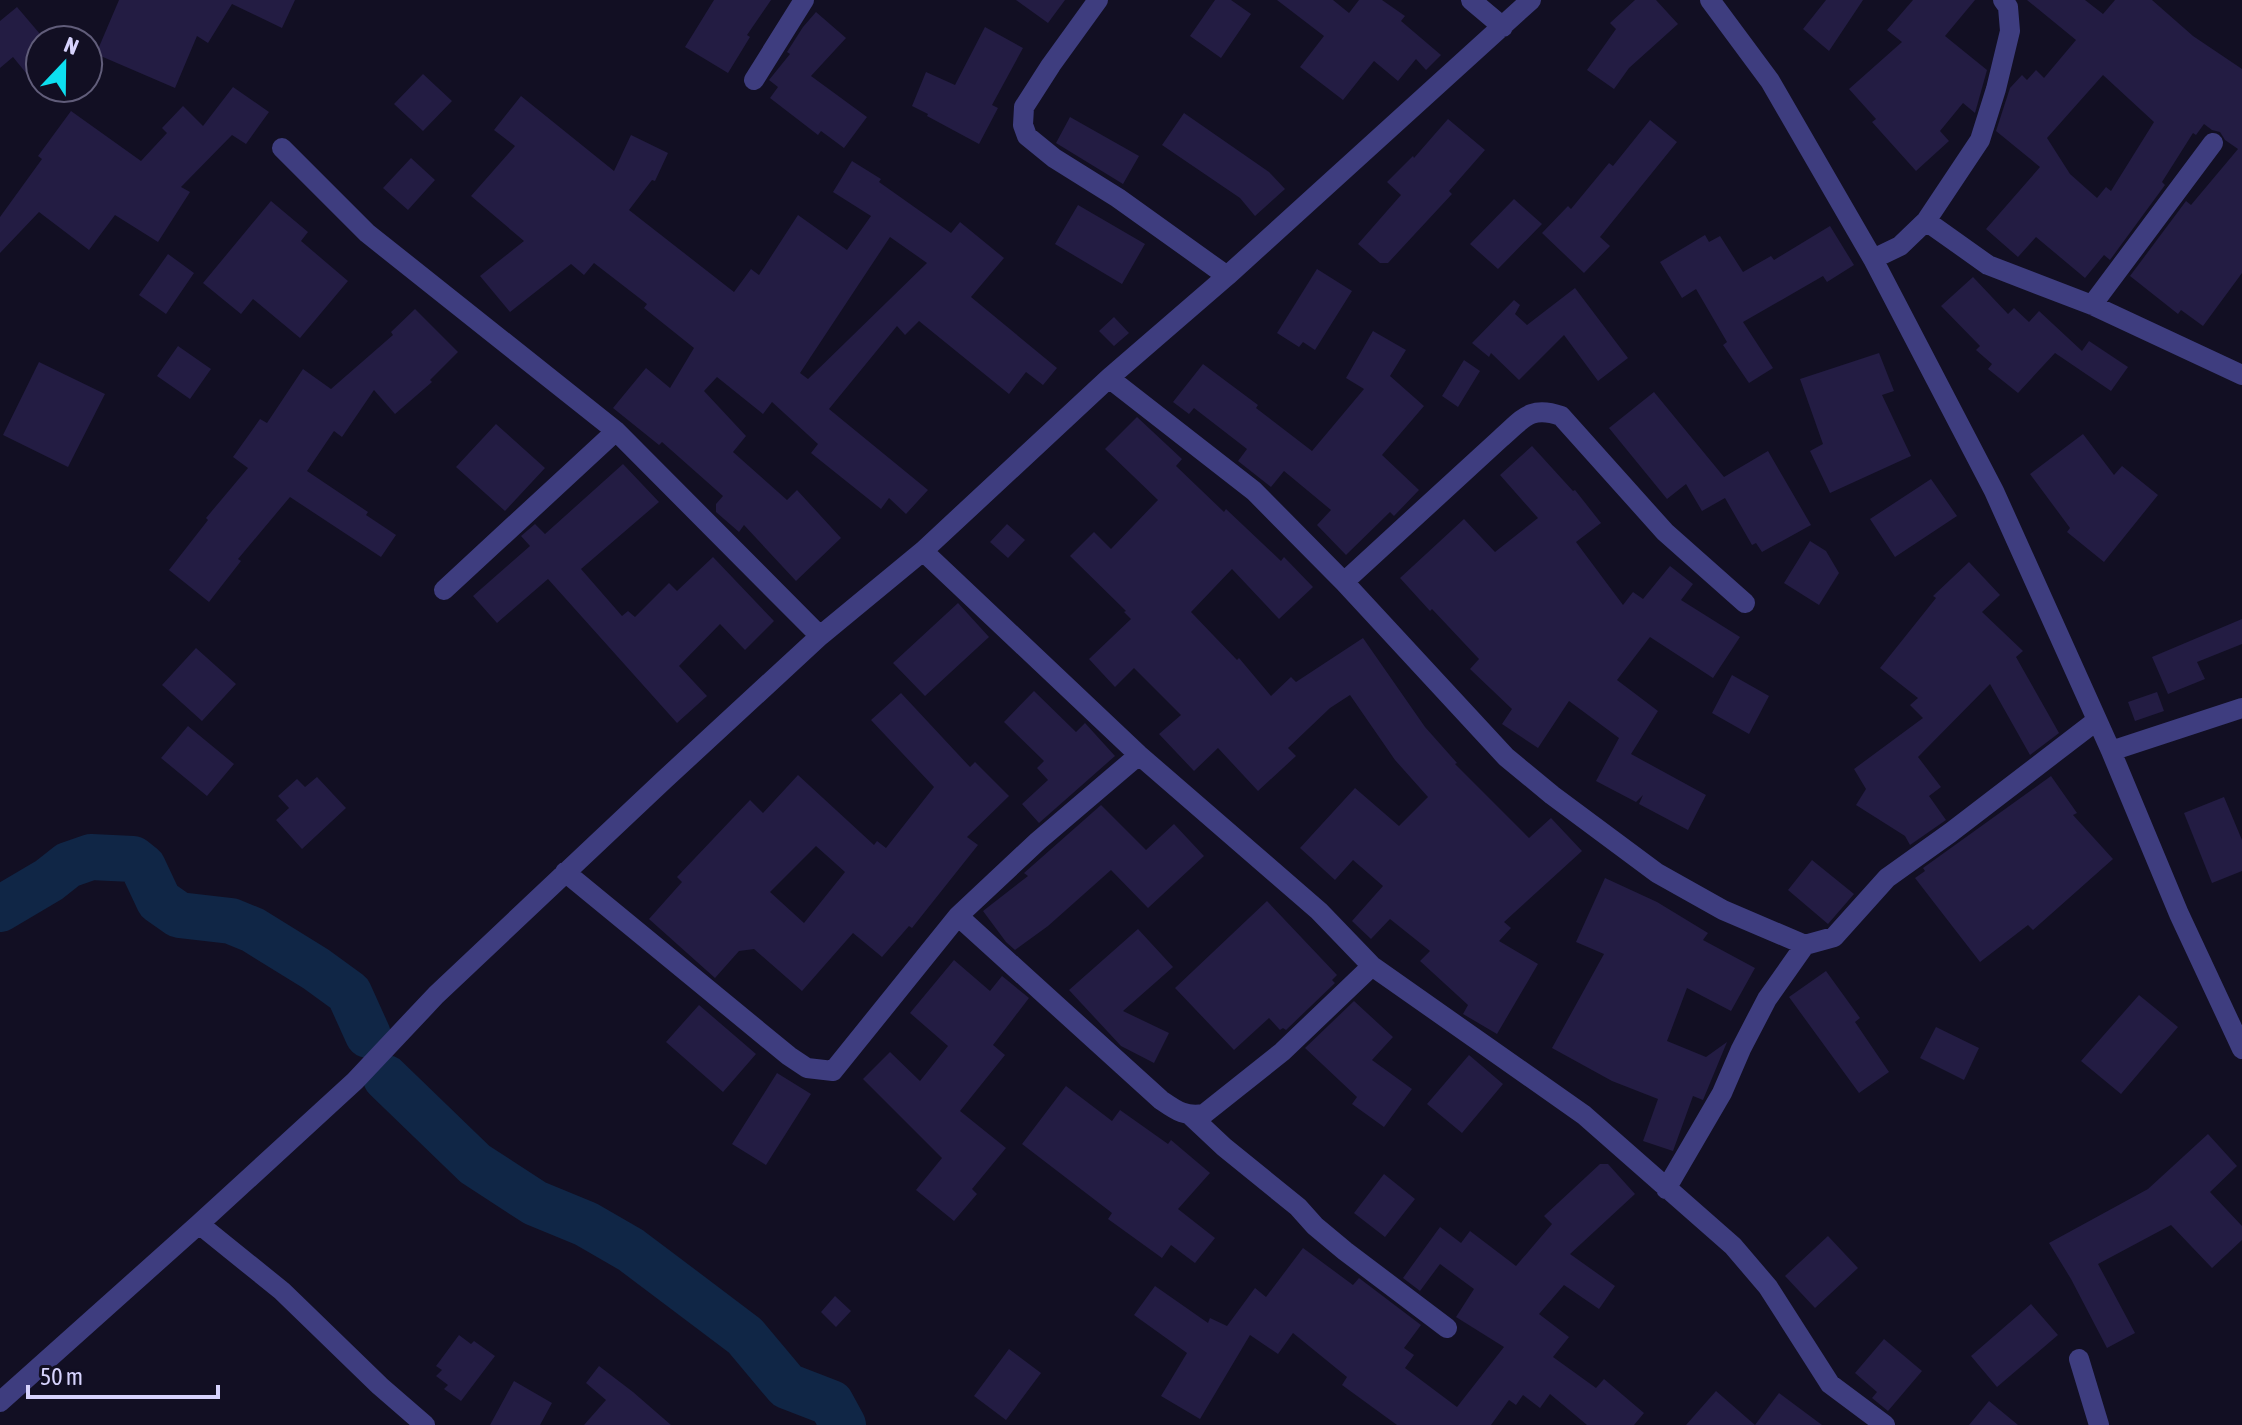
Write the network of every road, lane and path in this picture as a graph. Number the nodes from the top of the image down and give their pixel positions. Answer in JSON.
{"nodes":[{"id":1,"x":804,"y":0,"type":"edge"},
{"id":2,"x":1098,"y":0,"type":"edge"},
{"id":3,"x":1471,"y":0,"type":"edge"},
{"id":4,"x":1531,"y":0,"type":"edge"},
{"id":5,"x":1710,"y":0,"type":"edge"},
{"id":6,"x":2003,"y":0,"type":"edge"},
{"id":7,"x":1503,"y":27,"type":"junction"},
{"id":8,"x":754,"y":80,"type":"dead end"},
{"id":9,"x":2213,"y":143,"type":"dead end"},
{"id":10,"x":282,"y":148,"type":"dead end"},
{"id":11,"x":1926,"y":221,"type":"junction"},
{"id":12,"x":1873,"y":259,"type":"junction"},
{"id":13,"x":1227,"y":276,"type":"junction"},
{"id":14,"x":2092,"y":305,"type":"junction"},
{"id":15,"x":2242,"y":375,"type":"edge"},
{"id":16,"x":1109,"y":378,"type":"junction"},
{"id":17,"x":616,"y":431,"type":"junction"},
{"id":18,"x":923,"y":551,"type":"junction"},
{"id":19,"x":1344,"y":582,"type":"junction"},
{"id":20,"x":444,"y":590,"type":"dead end"},
{"id":21,"x":1745,"y":603,"type":"dead end"},
{"id":22,"x":820,"y":636,"type":"junction"},
{"id":23,"x":2242,"y":708,"type":"edge"},
{"id":24,"x":2096,"y":721,"type":"junction"},
{"id":25,"x":2111,"y":751,"type":"junction"},
{"id":26,"x":1139,"y":755,"type":"junction"},
{"id":27,"x":565,"y":872,"type":"junction"},
{"id":28,"x":958,"y":916,"type":"junction"},
{"id":29,"x":1805,"y":945,"type":"junction"},
{"id":30,"x":1372,"y":966,"type":"junction"},
{"id":31,"x":2242,"y":1049,"type":"edge"},
{"id":32,"x":1191,"y":1116,"type":"junction"},
{"id":33,"x":1666,"y":1189,"type":"junction"},
{"id":34,"x":199,"y":1224,"type":"junction"},
{"id":35,"x":1447,"y":1328,"type":"dead end"},
{"id":36,"x":2079,"y":1359,"type":"dead end"},
{"id":37,"x":0,"y":1402,"type":"edge"},
{"id":38,"x":425,"y":1425,"type":"edge"},
{"id":39,"x":1885,"y":1425,"type":"edge"},
{"id":40,"x":2099,"y":1425,"type":"edge"}],
"edges":[{"from":1,"to":8,"type":"street"},
{"from":2,"to":13,"type":"street"},
{"from":3,"to":7,"type":"street"},
{"from":4,"to":7,"type":"street"},
{"from":5,"to":12,"type":"street"},
{"from":6,"to":11,"type":"street"},
{"from":7,"to":13,"type":"street"},
{"from":9,"to":14,"type":"street"},
{"from":10,"to":17,"type":"street"},
{"from":11,"to":12,"type":"street"},
{"from":11,"to":14,"type":"street"},
{"from":12,"to":24,"type":"street"},
{"from":13,"to":16,"type":"street"},
{"from":14,"to":15,"type":"street"},
{"from":16,"to":18,"type":"street"},
{"from":16,"to":19,"type":"street"},
{"from":17,"to":20,"type":"street"},
{"from":17,"to":22,"type":"street"},
{"from":18,"to":22,"type":"street"},
{"from":18,"to":26,"type":"street"},
{"from":19,"to":21,"type":"street"},
{"from":19,"to":29,"type":"street"},
{"from":22,"to":27,"type":"street"},
{"from":23,"to":25,"type":"street"},
{"from":24,"to":25,"type":"street"},
{"from":24,"to":29,"type":"street"},
{"from":25,"to":31,"type":"street"},
{"from":26,"to":28,"type":"street"},
{"from":26,"to":30,"type":"street"},
{"from":27,"to":28,"type":"street"},
{"from":27,"to":34,"type":"street"},
{"from":28,"to":32,"type":"street"},
{"from":29,"to":33,"type":"street"},
{"from":30,"to":32,"type":"street"},
{"from":30,"to":33,"type":"street"},
{"from":32,"to":35,"type":"street"},
{"from":33,"to":39,"type":"street"},
{"from":34,"to":37,"type":"street"},
{"from":34,"to":38,"type":"street"},
{"from":36,"to":40,"type":"street"}]}
